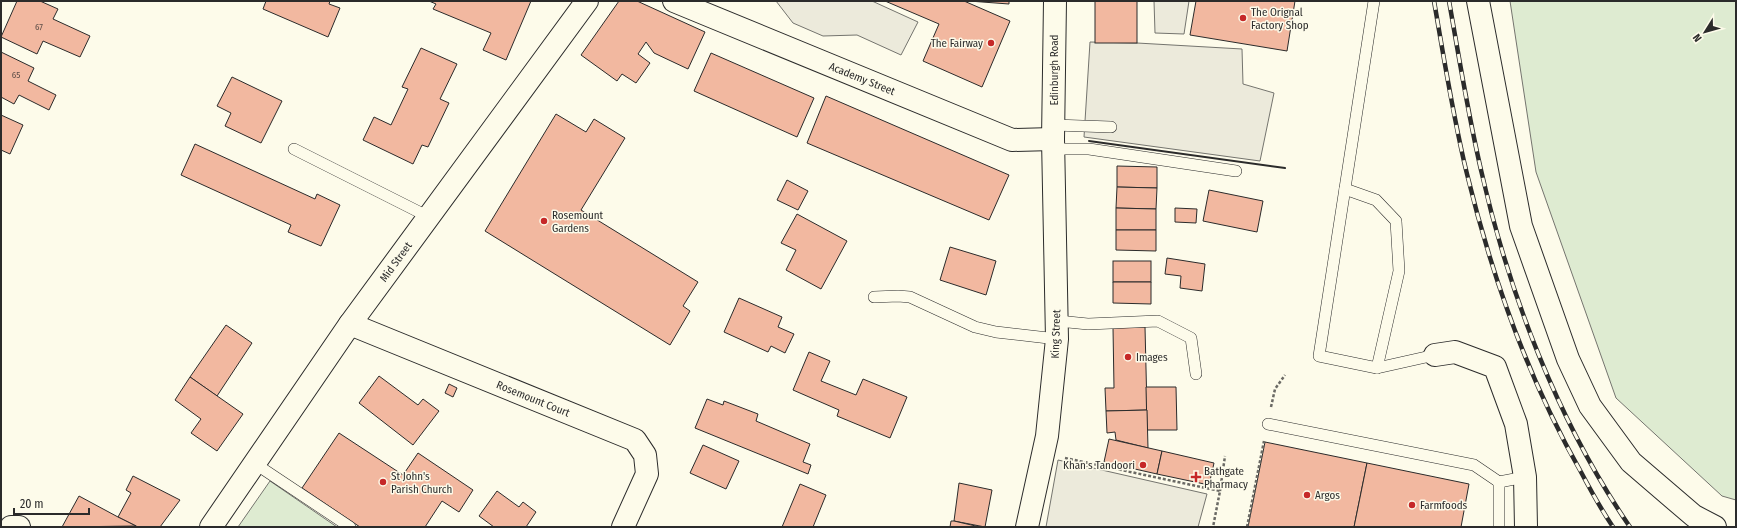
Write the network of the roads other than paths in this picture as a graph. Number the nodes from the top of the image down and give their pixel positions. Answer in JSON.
{"nodes":[{"id":1,"x":587,"y":1,"type":"edge"},
{"id":2,"x":674,"y":1,"type":"edge"},
{"id":3,"x":1054,"y":1,"type":"edge"},
{"id":4,"x":1374,"y":1,"type":"edge"},
{"id":5,"x":1478,"y":1,"type":"edge"},
{"id":6,"x":1111,"y":127,"type":"dead end"},
{"id":7,"x":1054,"y":138,"type":"junction"},
{"id":8,"x":294,"y":149,"type":"dead end"},
{"id":9,"x":1236,"y":171,"type":"dead end"},
{"id":10,"x":1346,"y":189,"type":"junction"},
{"id":11,"x":428,"y":217,"type":"junction"},
{"id":12,"x":874,"y":298,"type":"dead end"},
{"id":13,"x":350,"y":324,"type":"junction"},
{"id":14,"x":1058,"y":330,"type":"junction"},
{"id":15,"x":1435,"y":355,"type":"joint"},
{"id":16,"x":1377,"y":368,"type":"junction"},
{"id":17,"x":1196,"y":374,"type":"dead end"},
{"id":18,"x":1268,"y":424,"type":"road end"},
{"id":19,"x":254,"y":463,"type":"junction"},
{"id":20,"x":1525,"y":477,"type":"junction"},
{"id":21,"x":1499,"y":482,"type":"junction"},
{"id":22,"x":619,"y":520,"type":"edge"},
{"id":23,"x":12,"y":527,"type":"edge"},
{"id":24,"x":19,"y":527,"type":"edge"},
{"id":25,"x":211,"y":527,"type":"edge"},
{"id":26,"x":350,"y":527,"type":"edge"},
{"id":27,"x":1027,"y":527,"type":"edge"},
{"id":28,"x":1499,"y":527,"type":"edge"},
{"id":29,"x":1526,"y":527,"type":"edge"},
{"id":30,"x":1715,"y":527,"type":"edge"}],
"edges":[{"from":1,"to":11,"type":"street","name":"Mid Street"},
{"from":2,"to":7,"type":"street","name":"Academy Street"},
{"from":3,"to":7,"type":"street","name":"Edinburgh Road"},
{"from":4,"to":10,"type":"lane"},
{"from":5,"to":30,"type":"street"},
{"from":6,"to":7,"type":"lane"},
{"from":7,"to":9,"type":"lane"},
{"from":7,"to":14,"type":"street","name":"King Street"},
{"from":8,"to":11,"type":"lane"},
{"from":10,"to":16,"type":"lane"},
{"from":10,"to":16,"type":"lane"},
{"from":11,"to":13,"type":"street","name":"Mid Street"},
{"from":12,"to":14,"type":"lane"},
{"from":13,"to":19,"type":"street","name":"Mid Street"},
{"from":13,"to":22,"type":"street","name":"Rosemount Court"},
{"from":14,"to":17,"type":"lane"},
{"from":14,"to":27,"type":"street","name":"King Street"},
{"from":15,"to":16,"type":"lane"},
{"from":15,"to":20,"type":"street"},
{"from":18,"to":21,"type":"lane"},
{"from":19,"to":25,"type":"street","name":"Mid Street"},
{"from":19,"to":26,"type":"lane"},
{"from":20,"to":21,"type":"lane"},
{"from":20,"to":29,"type":"street"},
{"from":21,"to":28,"type":"lane"},
{"from":23,"to":24,"type":"street"}]}
